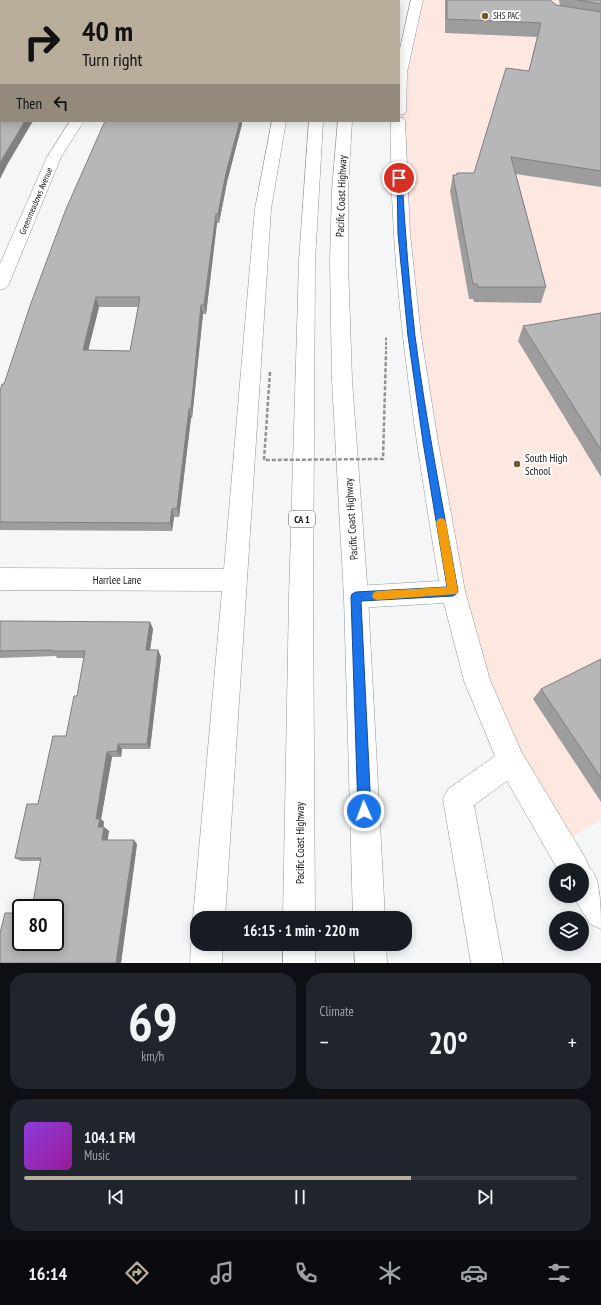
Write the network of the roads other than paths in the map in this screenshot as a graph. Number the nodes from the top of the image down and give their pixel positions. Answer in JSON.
{"nodes":[{"id":1,"x":417,"y":0,"type":"edge"},
{"id":2,"x":400,"y":92,"type":"edge"},
{"id":3,"x":76,"y":122,"type":"edge"},
{"id":4,"x":279,"y":122,"type":"edge"},
{"id":5,"x":316,"y":122,"type":"edge"},
{"id":6,"x":345,"y":122,"type":"edge"},
{"id":7,"x":398,"y":122,"type":"edge"},
{"id":8,"x":0,"y":284,"type":"edge"},
{"id":9,"x":0,"y":579,"type":"edge"},
{"id":10,"x":234,"y":580,"type":"junction"},
{"id":11,"x":453,"y":591,"type":"junction"},
{"id":12,"x":356,"y":597,"type":"junction"},
{"id":13,"x":511,"y":761,"type":"junction"},
{"id":14,"x":572,"y":863,"type":"edge"},
{"id":15,"x":589,"y":893,"type":"edge"},
{"id":16,"x":210,"y":911,"type":"edge"},
{"id":17,"x":299,"y":911,"type":"edge"},
{"id":18,"x":369,"y":911,"type":"edge"},
{"id":19,"x":601,"y":913,"type":"edge"},
{"id":20,"x":207,"y":951,"type":"edge"},
{"id":21,"x":299,"y":951,"type":"edge"},
{"id":22,"x":370,"y":951,"type":"edge"},
{"id":23,"x":206,"y":963,"type":"edge"},
{"id":24,"x":299,"y":963,"type":"edge"},
{"id":25,"x":371,"y":963,"type":"edge"},
{"id":26,"x":487,"y":963,"type":"edge"}],
"edges":[{"from":1,"to":2,"type":"main road"},
{"from":3,"to":8,"type":"main road","name":"Greenmeadows Avenue"},
{"from":4,"to":10,"type":"main road"},
{"from":5,"to":17,"type":"main road","name":"Pacific Coast Highway","number":"CA 1"},
{"from":6,"to":12,"type":"main road","name":"Pacific Coast Highway"},
{"from":7,"to":11,"type":"main road"},
{"from":9,"to":10,"type":"main road","name":"Harrlee Lane"},
{"from":10,"to":16,"type":"main road"},
{"from":11,"to":12,"type":"main road"},
{"from":11,"to":13,"type":"main road"},
{"from":12,"to":18,"type":"main road","name":"Pacific Coast Highway"},
{"from":13,"to":14,"type":"main road"},
{"from":13,"to":26,"type":"main road"},
{"from":15,"to":19,"type":"main road"},
{"from":20,"to":23,"type":"main road"},
{"from":21,"to":24,"type":"main road"},
{"from":22,"to":25,"type":"main road"}]}
